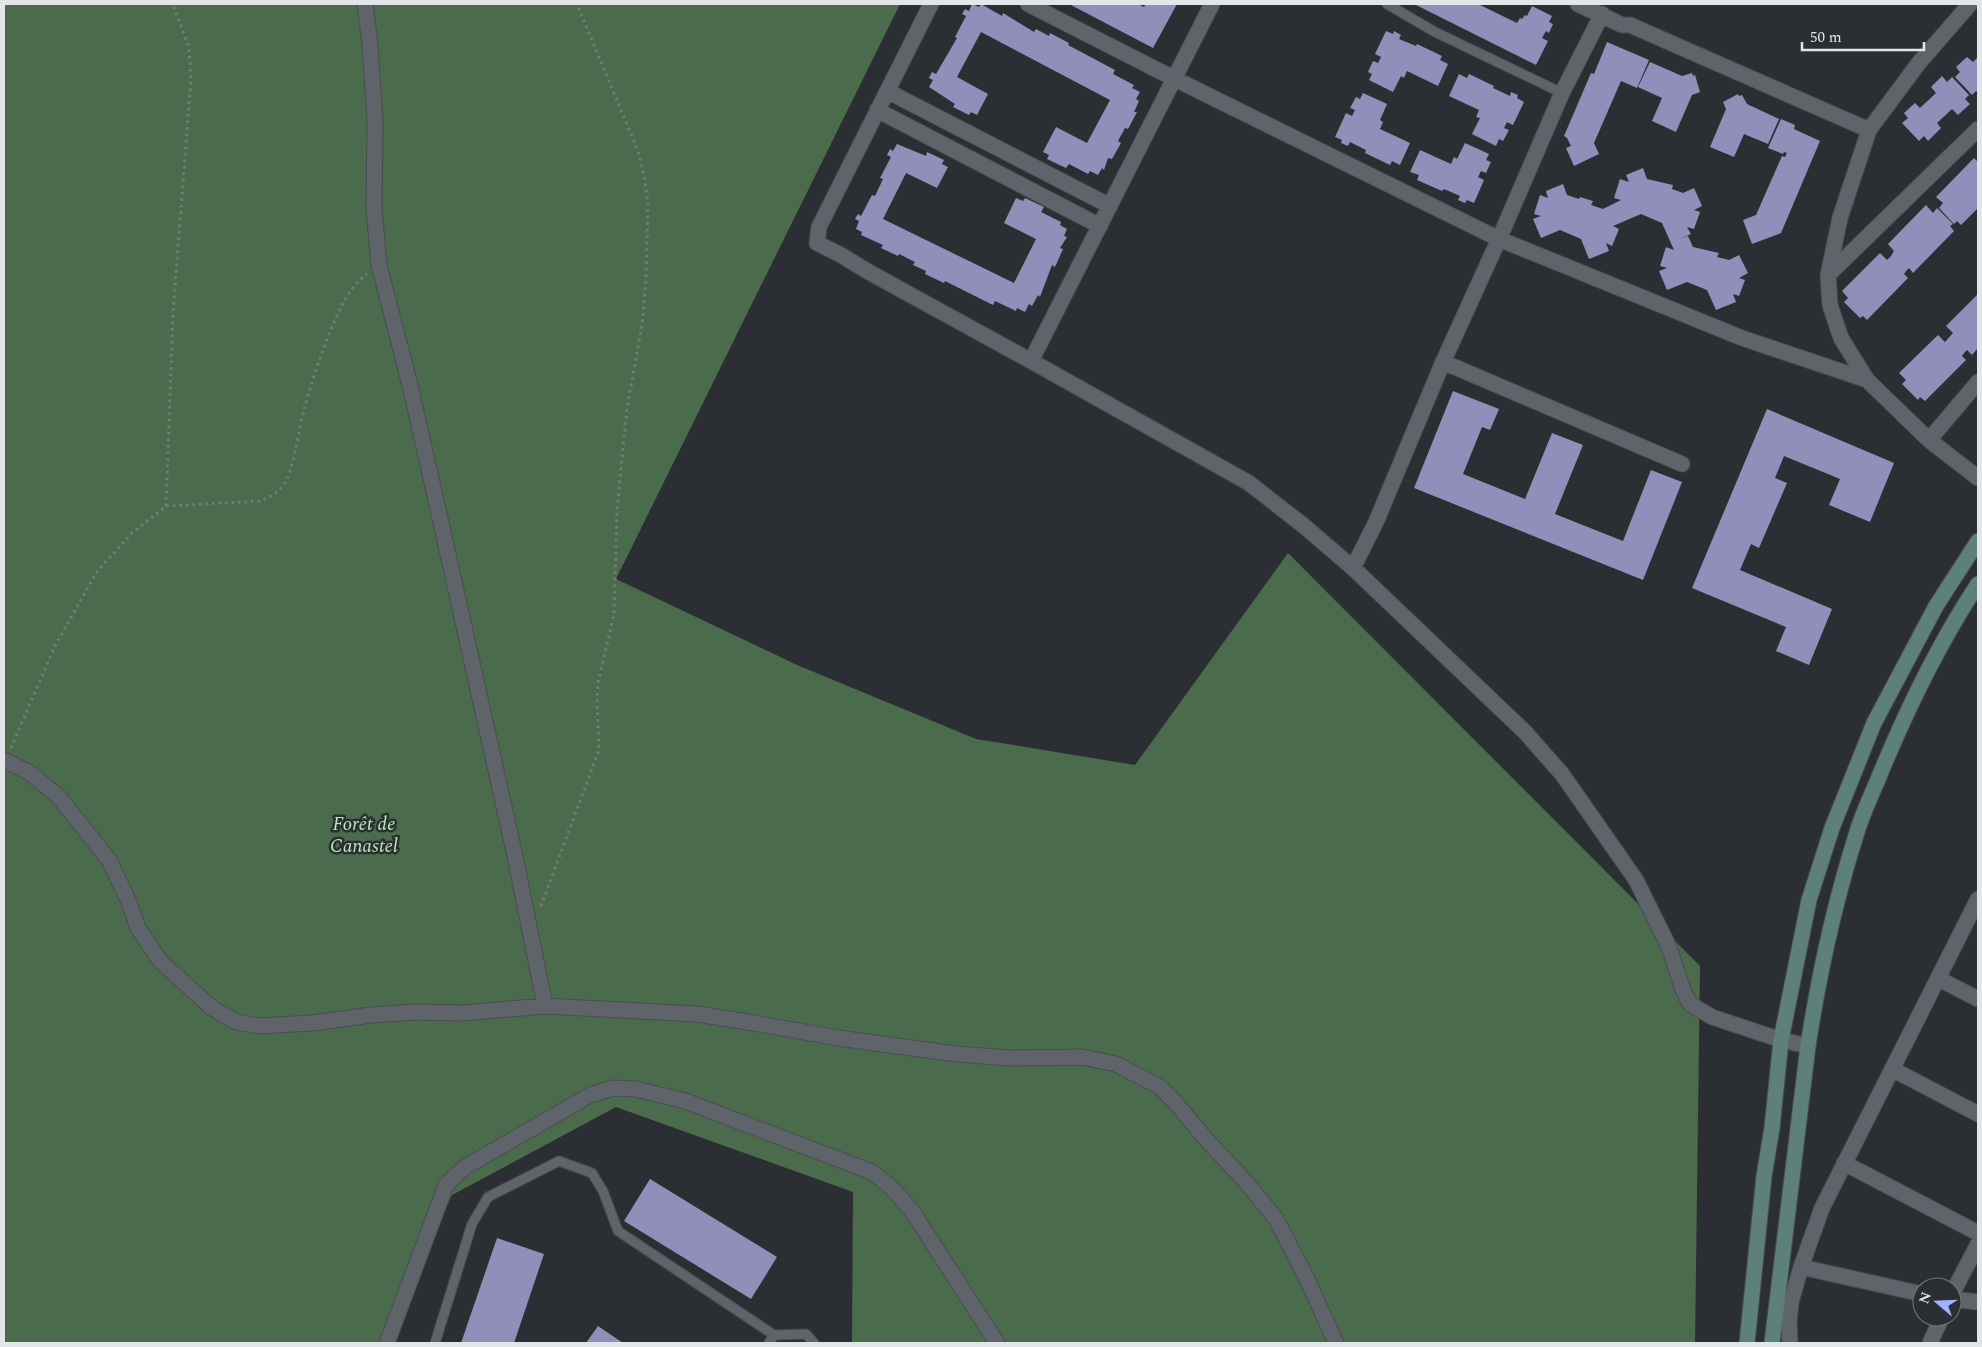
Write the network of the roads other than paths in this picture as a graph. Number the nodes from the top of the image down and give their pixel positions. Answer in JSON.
{"nodes":[{"id":1,"x":365,"y":4,"type":"edge"},
{"id":2,"x":931,"y":4,"type":"edge"},
{"id":3,"x":1028,"y":4,"type":"edge"},
{"id":4,"x":1212,"y":4,"type":"edge"},
{"id":5,"x":1387,"y":4,"type":"edge"},
{"id":6,"x":1578,"y":4,"type":"edge"},
{"id":7,"x":1970,"y":4,"type":"edge"},
{"id":8,"x":1602,"y":14,"type":"junction"},
{"id":9,"x":1174,"y":79,"type":"junction"},
{"id":10,"x":887,"y":91,"type":"junction"},
{"id":11,"x":1562,"y":93,"type":"junction"},
{"id":12,"x":877,"y":110,"type":"junction"},
{"id":13,"x":1978,"y":129,"type":"edge"},
{"id":14,"x":1869,"y":130,"type":"junction"},
{"id":15,"x":1028,"y":164,"type":"junction"},
{"id":16,"x":1018,"y":184,"type":"junction"},
{"id":17,"x":1110,"y":206,"type":"junction"},
{"id":18,"x":1100,"y":226,"type":"junction"},
{"id":19,"x":1500,"y":239,"type":"junction"},
{"id":20,"x":1828,"y":275,"type":"junction"},
{"id":21,"x":1031,"y":360,"type":"junction"},
{"id":22,"x":1443,"y":362,"type":"junction"},
{"id":23,"x":1867,"y":380,"type":"junction"},
{"id":24,"x":1978,"y":382,"type":"edge"},
{"id":25,"x":1929,"y":440,"type":"junction"},
{"id":26,"x":1682,"y":464,"type":"dead end"},
{"id":27,"x":1978,"y":478,"type":"edge"},
{"id":28,"x":1978,"y":541,"type":"edge"},
{"id":29,"x":1353,"y":568,"type":"junction"},
{"id":30,"x":1978,"y":584,"type":"edge"},
{"id":31,"x":5,"y":760,"type":"edge"},
{"id":32,"x":1978,"y":900,"type":"edge"},
{"id":33,"x":1939,"y":978,"type":"junction"},
{"id":34,"x":1978,"y":999,"type":"edge"},
{"id":35,"x":545,"y":1006,"type":"junction"},
{"id":36,"x":1781,"y":1040,"type":"junction"},
{"id":37,"x":1808,"y":1046,"type":"junction"},
{"id":38,"x":1892,"y":1070,"type":"junction"},
{"id":39,"x":1978,"y":1114,"type":"edge"},
{"id":40,"x":1844,"y":1163,"type":"junction"},
{"id":41,"x":1978,"y":1233,"type":"edge"},
{"id":42,"x":1978,"y":1244,"type":"edge"},
{"id":43,"x":1801,"y":1267,"type":"junction"},
{"id":44,"x":1961,"y":1277,"type":"edge"},
{"id":45,"x":1912,"y":1292,"type":"edge"},
{"id":46,"x":1962,"y":1300,"type":"edge"},
{"id":47,"x":1978,"y":1302,"type":"edge"},
{"id":48,"x":1937,"y":1327,"type":"edge"},
{"id":49,"x":774,"y":1335,"type":"junction"},
{"id":50,"x":387,"y":1343,"type":"edge"},
{"id":51,"x":435,"y":1343,"type":"edge"},
{"id":52,"x":769,"y":1343,"type":"edge"},
{"id":53,"x":814,"y":1343,"type":"edge"},
{"id":54,"x":997,"y":1343,"type":"edge"},
{"id":55,"x":1336,"y":1343,"type":"edge"},
{"id":56,"x":1747,"y":1343,"type":"edge"},
{"id":57,"x":1772,"y":1343,"type":"edge"},
{"id":58,"x":1790,"y":1343,"type":"edge"},
{"id":59,"x":1930,"y":1343,"type":"edge"}],
"edges":[{"from":1,"to":35,"type":"street"},
{"from":2,"to":10,"type":"street"},
{"from":3,"to":9,"type":"street"},
{"from":4,"to":9,"type":"street"},
{"from":5,"to":11,"type":"lane"},
{"from":6,"to":8,"type":"street"},
{"from":7,"to":14,"type":"street"},
{"from":8,"to":11,"type":"street"},
{"from":8,"to":14,"type":"street"},
{"from":9,"to":17,"type":"street"},
{"from":9,"to":19,"type":"street"},
{"from":10,"to":12,"type":"street"},
{"from":10,"to":15,"type":"street"},
{"from":11,"to":19,"type":"street"},
{"from":12,"to":16,"type":"street"},
{"from":12,"to":21,"type":"street"},
{"from":13,"to":20,"type":"street"},
{"from":14,"to":20,"type":"street"},
{"from":15,"to":16,"type":"street"},
{"from":15,"to":17,"type":"street"},
{"from":16,"to":18,"type":"street"},
{"from":17,"to":18,"type":"street"},
{"from":18,"to":21,"type":"street"},
{"from":19,"to":22,"type":"street"},
{"from":19,"to":23,"type":"street"},
{"from":20,"to":23,"type":"street"},
{"from":21,"to":29,"type":"street"},
{"from":22,"to":26,"type":"street"},
{"from":22,"to":29,"type":"street"},
{"from":23,"to":25,"type":"street"},
{"from":24,"to":25,"type":"street"},
{"from":25,"to":27,"type":"street"},
{"from":28,"to":36,"type":"main road"},
{"from":29,"to":36,"type":"street"},
{"from":30,"to":37,"type":"main road"},
{"from":31,"to":35,"type":"street"},
{"from":32,"to":33,"type":"street"},
{"from":33,"to":34,"type":"street"},
{"from":33,"to":38,"type":"street"},
{"from":35,"to":55,"type":"street"},
{"from":36,"to":37,"type":"street"},
{"from":36,"to":56,"type":"main road"},
{"from":37,"to":57,"type":"main road"},
{"from":38,"to":39,"type":"street"},
{"from":38,"to":40,"type":"street"},
{"from":40,"to":41,"type":"street"},
{"from":40,"to":43,"type":"street"},
{"from":42,"to":44,"type":"street"},
{"from":43,"to":45,"type":"street"},
{"from":43,"to":58,"type":"street"},
{"from":46,"to":47,"type":"street"},
{"from":48,"to":59,"type":"street"},
{"from":49,"to":51,"type":"lane"},
{"from":49,"to":52,"type":"lane"},
{"from":49,"to":53,"type":"lane"},
{"from":50,"to":54,"type":"street"}]}
